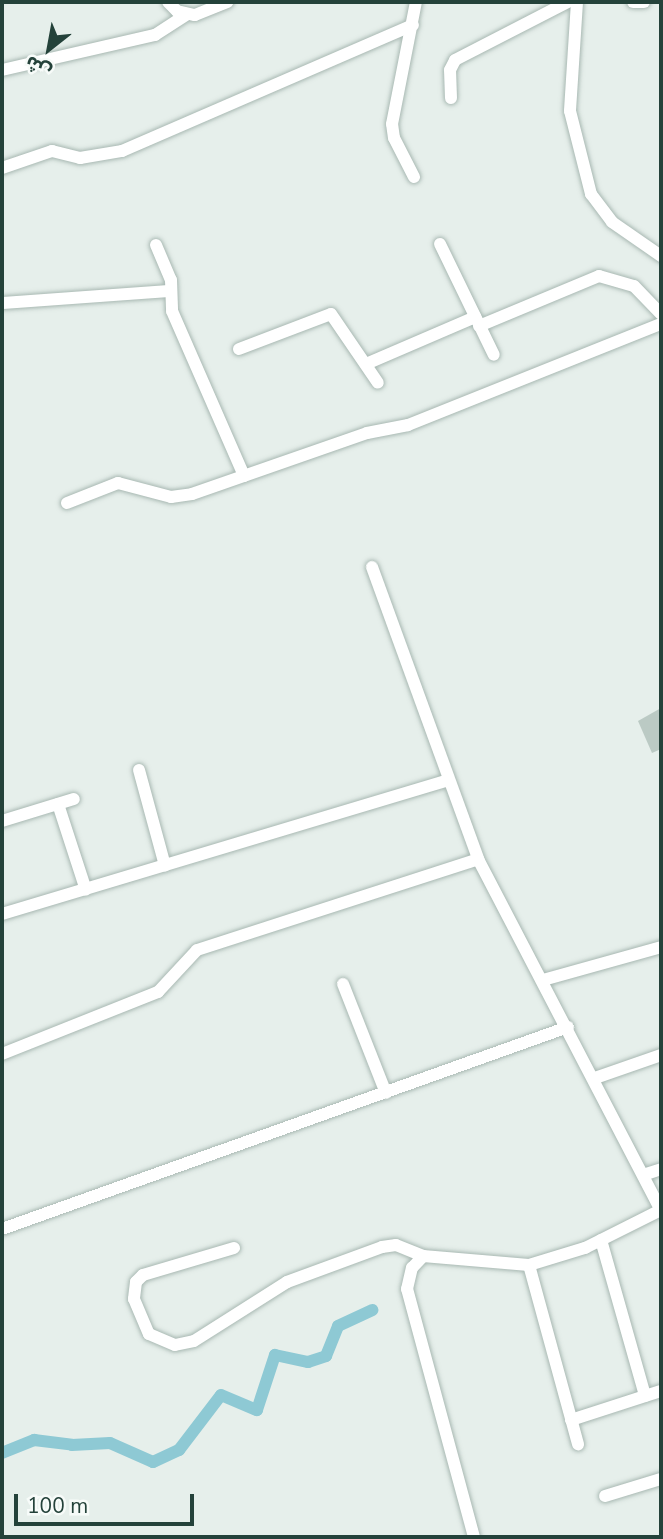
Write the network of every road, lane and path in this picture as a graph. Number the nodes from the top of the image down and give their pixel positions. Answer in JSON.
{"nodes":[{"id":1,"x":168,"y":2,"type":"edge"},
{"id":2,"x":228,"y":2,"type":"edge"},
{"id":3,"x":416,"y":2,"type":"edge"},
{"id":4,"x":568,"y":2,"type":"edge"},
{"id":5,"x":577,"y":2,"type":"edge"},
{"id":6,"x":633,"y":2,"type":"edge"},
{"id":7,"x":644,"y":2,"type":"edge"},
{"id":8,"x":186,"y":15,"type":"junction"},
{"id":9,"x":413,"y":25,"type":"junction"},
{"id":10,"x":2,"y":70,"type":"edge"},
{"id":11,"x":451,"y":98,"type":"dead end"},
{"id":12,"x":2,"y":168,"type":"edge"},
{"id":13,"x":414,"y":177,"type":"dead end"},
{"id":14,"x":440,"y":244,"type":"dead end"},
{"id":15,"x":156,"y":245,"type":"dead end"},
{"id":16,"x":661,"y":256,"type":"edge"},
{"id":17,"x":170,"y":291,"type":"junction"},
{"id":18,"x":2,"y":303,"type":"edge"},
{"id":19,"x":661,"y":314,"type":"edge"},
{"id":20,"x":477,"y":321,"type":"junction"},
{"id":21,"x":661,"y":324,"type":"edge"},
{"id":22,"x":239,"y":349,"type":"dead end"},
{"id":23,"x":494,"y":355,"type":"dead end"},
{"id":24,"x":366,"y":364,"type":"junction"},
{"id":25,"x":378,"y":383,"type":"dead end"},
{"id":26,"x":244,"y":476,"type":"junction"},
{"id":27,"x":67,"y":503,"type":"dead end"},
{"id":28,"x":372,"y":567,"type":"dead end"},
{"id":29,"x":139,"y":770,"type":"dead end"},
{"id":30,"x":446,"y":780,"type":"junction"},
{"id":31,"x":74,"y":799,"type":"dead end"},
{"id":32,"x":58,"y":804,"type":"junction"},
{"id":33,"x":2,"y":821,"type":"edge"},
{"id":34,"x":478,"y":859,"type":"junction"},
{"id":35,"x":165,"y":866,"type":"junction"},
{"id":36,"x":86,"y":890,"type":"junction"},
{"id":37,"x":2,"y":914,"type":"edge"},
{"id":38,"x":661,"y":947,"type":"edge"},
{"id":39,"x":543,"y":979,"type":"junction"},
{"id":40,"x":343,"y":984,"type":"dead end"},
{"id":41,"x":568,"y":1027,"type":"junction"},
{"id":42,"x":2,"y":1054,"type":"edge"},
{"id":43,"x":661,"y":1055,"type":"edge"},
{"id":44,"x":595,"y":1078,"type":"junction"},
{"id":45,"x":386,"y":1093,"type":"junction"},
{"id":46,"x":661,"y":1169,"type":"edge"},
{"id":47,"x":643,"y":1175,"type":"junction"},
{"id":48,"x":661,"y":1210,"type":"edge"},
{"id":49,"x":2,"y":1230,"type":"edge"},
{"id":50,"x":601,"y":1240,"type":"junction"},
{"id":51,"x":234,"y":1248,"type":"dead end"},
{"id":52,"x":422,"y":1256,"type":"junction"},
{"id":53,"x":529,"y":1265,"type":"junction"},
{"id":54,"x":661,"y":1391,"type":"edge"},
{"id":55,"x":645,"y":1396,"type":"junction"},
{"id":56,"x":571,"y":1420,"type":"junction"},
{"id":57,"x":579,"y":1444,"type":"dead end"},
{"id":58,"x":661,"y":1479,"type":"edge"},
{"id":59,"x":605,"y":1496,"type":"dead end"},
{"id":60,"x":474,"y":1537,"type":"edge"}],
"edges":[{"from":1,"to":8,"type":"street"},
{"from":2,"to":8,"type":"street"},
{"from":3,"to":9,"type":"street"},
{"from":4,"to":11,"type":"street"},
{"from":5,"to":16,"type":"street"},
{"from":6,"to":7,"type":"street"},
{"from":8,"to":10,"type":"street"},
{"from":9,"to":12,"type":"street"},
{"from":9,"to":13,"type":"street"},
{"from":14,"to":20,"type":"street"},
{"from":15,"to":17,"type":"street"},
{"from":17,"to":18,"type":"street"},
{"from":17,"to":26,"type":"street"},
{"from":19,"to":20,"type":"street"},
{"from":20,"to":23,"type":"street"},
{"from":20,"to":24,"type":"street"},
{"from":21,"to":26,"type":"street"},
{"from":22,"to":24,"type":"street"},
{"from":24,"to":25,"type":"street"},
{"from":26,"to":27,"type":"street"},
{"from":28,"to":30,"type":"street"},
{"from":29,"to":35,"type":"street"},
{"from":30,"to":34,"type":"street"},
{"from":30,"to":35,"type":"street"},
{"from":31,"to":32,"type":"street"},
{"from":32,"to":33,"type":"street"},
{"from":32,"to":36,"type":"street"},
{"from":34,"to":39,"type":"street"},
{"from":34,"to":42,"type":"street"},
{"from":35,"to":36,"type":"street"},
{"from":36,"to":37,"type":"street"},
{"from":38,"to":39,"type":"street"},
{"from":39,"to":41,"type":"street"},
{"from":40,"to":45,"type":"street"},
{"from":41,"to":44,"type":"street"},
{"from":41,"to":45,"type":"street"},
{"from":43,"to":44,"type":"street"},
{"from":44,"to":47,"type":"street"},
{"from":45,"to":49,"type":"street"},
{"from":46,"to":47,"type":"street"},
{"from":47,"to":48,"type":"street"},
{"from":48,"to":50,"type":"street"},
{"from":50,"to":53,"type":"street"},
{"from":50,"to":55,"type":"street"},
{"from":51,"to":52,"type":"street"},
{"from":52,"to":53,"type":"street"},
{"from":52,"to":60,"type":"street"},
{"from":53,"to":56,"type":"street"},
{"from":54,"to":55,"type":"street"},
{"from":55,"to":56,"type":"street"},
{"from":56,"to":57,"type":"street"},
{"from":58,"to":59,"type":"street"}]}
